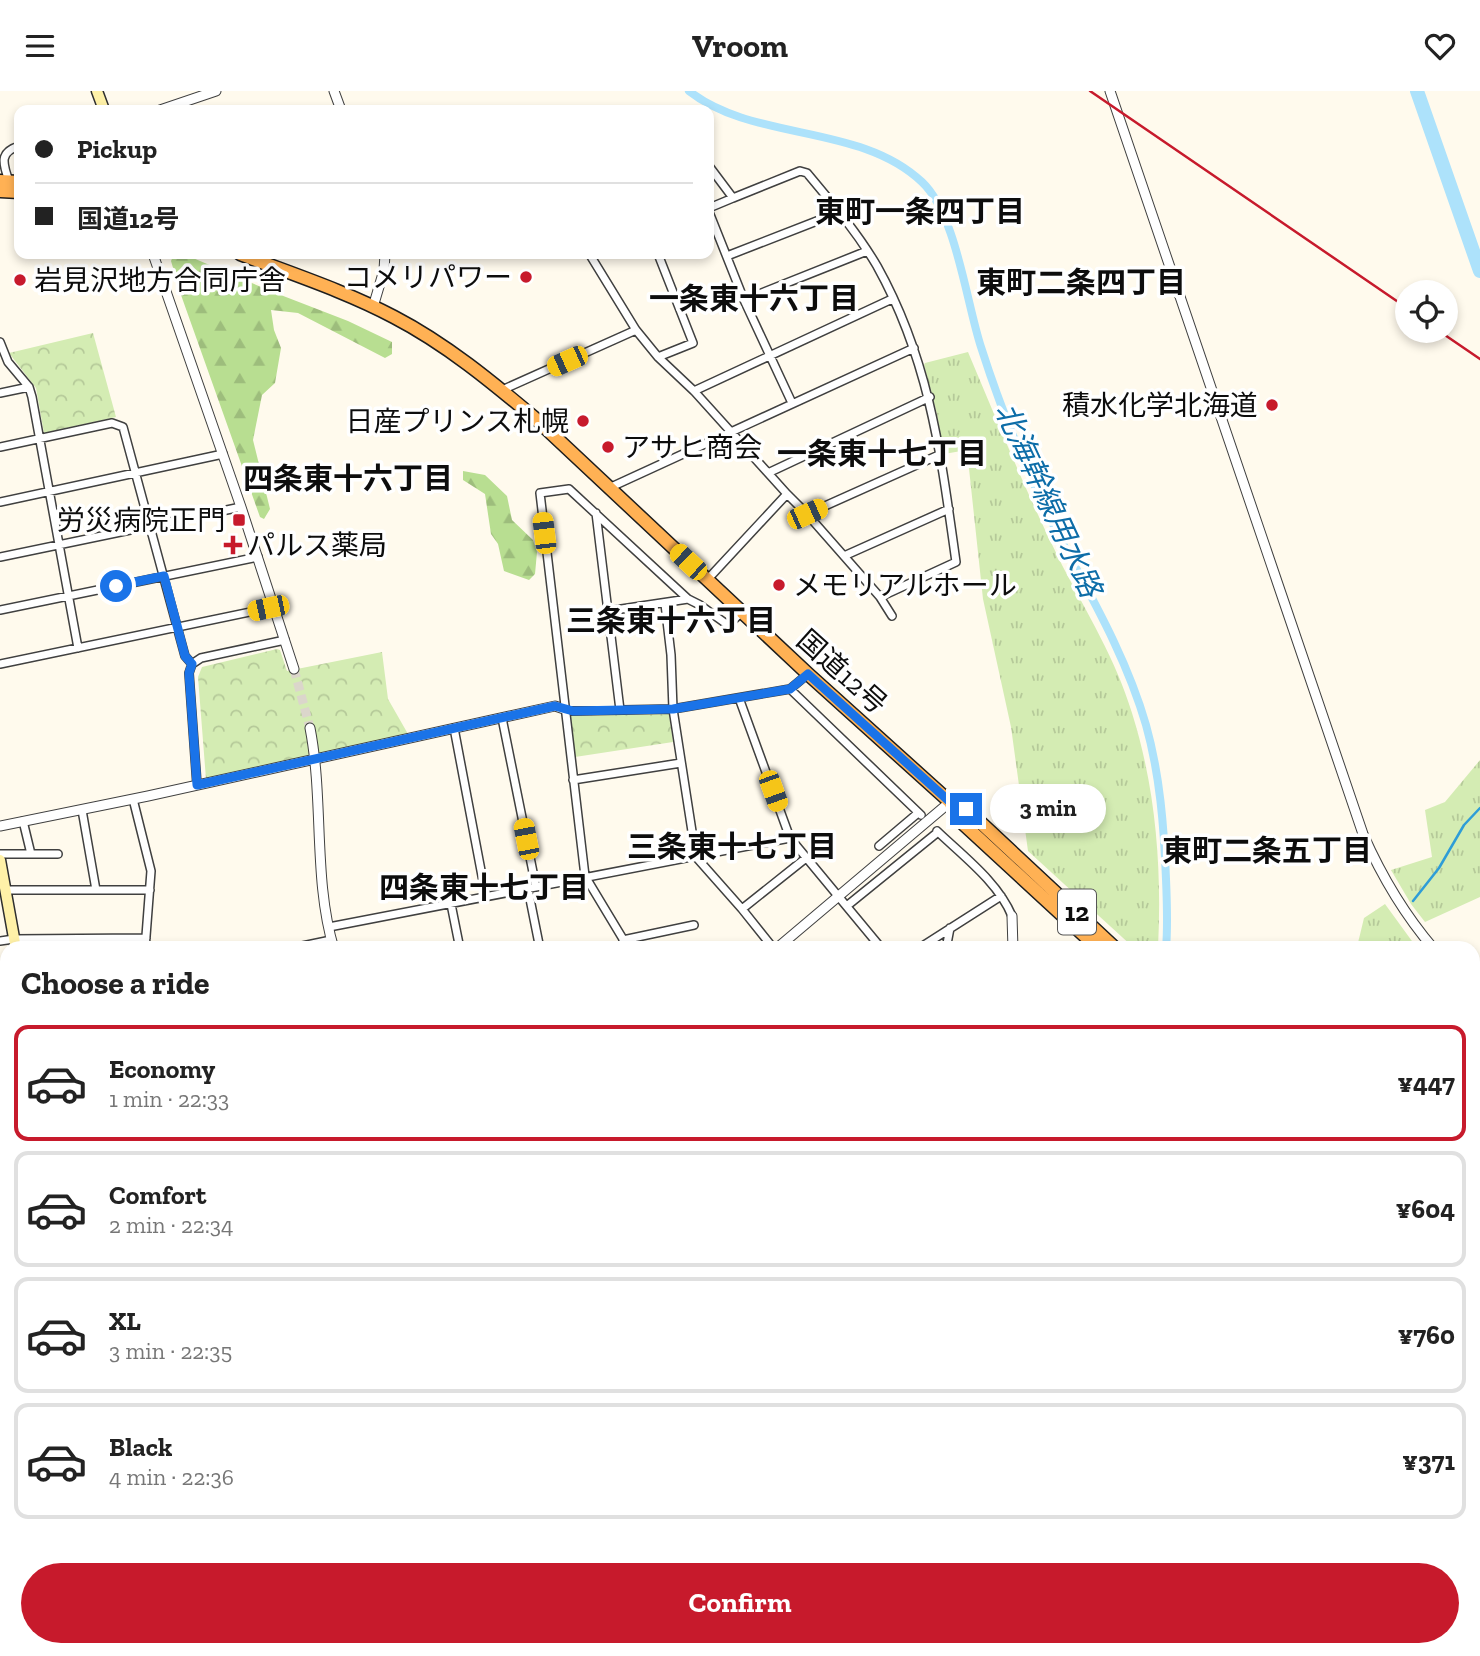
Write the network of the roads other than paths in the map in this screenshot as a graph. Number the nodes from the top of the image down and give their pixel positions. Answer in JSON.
{"nodes":[{"id":1,"x":216,"y":91,"type":"edge"},
{"id":2,"x":1110,"y":91,"type":"edge"},
{"id":3,"x":175,"y":105,"type":"edge"},
{"id":4,"x":14,"y":147,"type":"edge"},
{"id":5,"x":714,"y":173,"type":"edge"},
{"id":6,"x":7,"y":184,"type":"edge"},
{"id":7,"x":733,"y":198,"type":"junction"},
{"id":8,"x":714,"y":208,"type":"edge"},
{"id":9,"x":840,"y":212,"type":"junction"},
{"id":10,"x":714,"y":223,"type":"edge"},
{"id":11,"x":867,"y":251,"type":"junction"},
{"id":12,"x":727,"y":256,"type":"junction"},
{"id":13,"x":155,"y":259,"type":"edge"},
{"id":14,"x":253,"y":259,"type":"edge"},
{"id":15,"x":274,"y":259,"type":"edge"},
{"id":16,"x":384,"y":259,"type":"edge"},
{"id":17,"x":594,"y":259,"type":"edge"},
{"id":18,"x":661,"y":259,"type":"edge"},
{"id":19,"x":342,"y":293,"type":"junction"},
{"id":20,"x":892,"y":299,"type":"junction"},
{"id":21,"x":744,"y":300,"type":"junction"},
{"id":22,"x":373,"y":307,"type":"junction"},
{"id":23,"x":636,"y":330,"type":"junction"},
{"id":24,"x":0,"y":342,"type":"edge"},
{"id":25,"x":914,"y":348,"type":"junction"},
{"id":26,"x":770,"y":354,"type":"junction"},
{"id":27,"x":658,"y":358,"type":"junction"},
{"id":28,"x":29,"y":387,"type":"junction"},
{"id":29,"x":502,"y":390,"type":"junction"},
{"id":30,"x":694,"y":391,"type":"junction"},
{"id":31,"x":0,"y":393,"type":"edge"},
{"id":32,"x":930,"y":397,"type":"junction"},
{"id":33,"x":792,"y":403,"type":"junction"},
{"id":34,"x":731,"y":432,"type":"junction"},
{"id":35,"x":39,"y":438,"type":"junction"},
{"id":36,"x":0,"y":447,"type":"edge"},
{"id":37,"x":223,"y":454,"type":"junction"},
{"id":38,"x":941,"y":454,"type":"junction"},
{"id":39,"x":768,"y":473,"type":"junction"},
{"id":40,"x":136,"y":474,"type":"junction"},
{"id":41,"x":609,"y":488,"type":"junction"},
{"id":42,"x":49,"y":491,"type":"junction"},
{"id":43,"x":787,"y":494,"type":"junction"},
{"id":44,"x":0,"y":502,"type":"edge"},
{"id":45,"x":241,"y":507,"type":"junction"},
{"id":46,"x":948,"y":509,"type":"junction"},
{"id":47,"x":596,"y":512,"type":"junction"},
{"id":48,"x":807,"y":514,"type":"junction"},
{"id":49,"x":150,"y":526,"type":"junction"},
{"id":50,"x":60,"y":544,"type":"junction"},
{"id":51,"x":844,"y":556,"type":"junction"},
{"id":52,"x":0,"y":557,"type":"edge"},
{"id":53,"x":258,"y":557,"type":"junction"},
{"id":54,"x":164,"y":576,"type":"junction"},
{"id":55,"x":707,"y":580,"type":"junction"},
{"id":56,"x":69,"y":596,"type":"junction"},
{"id":57,"x":880,"y":597,"type":"junction"},
{"id":58,"x":688,"y":599,"type":"junction"},
{"id":59,"x":665,"y":604,"type":"junction"},
{"id":60,"x":274,"y":607,"type":"junction"},
{"id":61,"x":0,"y":610,"type":"edge"},
{"id":62,"x":608,"y":611,"type":"junction"},
{"id":63,"x":742,"y":612,"type":"junction"},
{"id":64,"x":892,"y":616,"type":"dead end"},
{"id":65,"x":177,"y":627,"type":"junction"},
{"id":66,"x":285,"y":640,"type":"junction"},
{"id":67,"x":78,"y":648,"type":"junction"},
{"id":68,"x":0,"y":664,"type":"edge"},
{"id":69,"x":192,"y":664,"type":"junction"},
{"id":70,"x":294,"y":669,"type":"tunnel mouth"},
{"id":71,"x":808,"y":674,"type":"junction"},
{"id":72,"x":790,"y":689,"type":"junction"},
{"id":73,"x":739,"y":698,"type":"junction"},
{"id":74,"x":564,"y":709,"type":"junction"},
{"id":75,"x":673,"y":709,"type":"junction"},
{"id":76,"x":620,"y":710,"type":"junction"},
{"id":77,"x":502,"y":718,"type":"junction"},
{"id":78,"x":310,"y":728,"type":"tunnel mouth"},
{"id":79,"x":454,"y":729,"type":"junction"},
{"id":80,"x":316,"y":759,"type":"junction"},
{"id":81,"x":681,"y":763,"type":"junction"},
{"id":82,"x":573,"y":780,"type":"junction"},
{"id":83,"x":197,"y":785,"type":"junction"},
{"id":84,"x":133,"y":799,"type":"junction"},
{"id":85,"x":950,"y":802,"type":"junction"},
{"id":86,"x":82,"y":810,"type":"junction"},
{"id":87,"x":23,"y":821,"type":"junction"},
{"id":88,"x":0,"y":826,"type":"edge"},
{"id":89,"x":790,"y":838,"type":"junction"},
{"id":90,"x":879,"y":846,"type":"dead end"},
{"id":91,"x":31,"y":854,"type":"junction"},
{"id":92,"x":58,"y":854,"type":"dead end"},
{"id":93,"x":0,"y":855,"type":"edge"},
{"id":94,"x":696,"y":857,"type":"junction"},
{"id":95,"x":806,"y":857,"type":"junction"},
{"id":96,"x":0,"y":860,"type":"edge"},
{"id":97,"x":585,"y":876,"type":"junction"},
{"id":98,"x":532,"y":888,"type":"junction"},
{"id":99,"x":96,"y":890,"type":"junction"},
{"id":100,"x":150,"y":890,"type":"junction"},
{"id":101,"x":840,"y":895,"type":"junction"},
{"id":102,"x":4,"y":896,"type":"edge"},
{"id":103,"x":1001,"y":896,"type":"junction"},
{"id":104,"x":486,"y":897,"type":"junction"},
{"id":105,"x":451,"y":904,"type":"junction"},
{"id":106,"x":848,"y":905,"type":"junction"},
{"id":107,"x":743,"y":909,"type":"junction"},
{"id":108,"x":1012,"y":916,"type":"joint"},
{"id":109,"x":694,"y":925,"type":"dead end"},
{"id":110,"x":329,"y":927,"type":"junction"},
{"id":111,"x":950,"y":928,"type":"junction"},
{"id":112,"x":146,"y":938,"type":"junction"},
{"id":113,"x":623,"y":940,"type":"joint"},
{"id":114,"x":14,"y":941,"type":"edge"},
{"id":115,"x":80,"y":941,"type":"edge"},
{"id":116,"x":146,"y":941,"type":"edge"},
{"id":117,"x":332,"y":941,"type":"edge"},
{"id":118,"x":458,"y":941,"type":"edge"},
{"id":119,"x":539,"y":941,"type":"edge"},
{"id":120,"x":769,"y":941,"type":"edge"},
{"id":121,"x":785,"y":941,"type":"edge"},
{"id":122,"x":876,"y":941,"type":"edge"},
{"id":123,"x":930,"y":941,"type":"edge"},
{"id":124,"x":948,"y":941,"type":"edge"},
{"id":125,"x":1013,"y":941,"type":"edge"},
{"id":126,"x":1090,"y":941,"type":"edge"},
{"id":127,"x":1107,"y":941,"type":"edge"},
{"id":128,"x":1427,"y":941,"type":"edge"}],
"edges":[{"from":1,"to":3,"type":"street"},
{"from":2,"to":128,"type":"street"},
{"from":4,"to":6,"type":"street"},
{"from":5,"to":7,"type":"street"},
{"from":7,"to":8,"type":"street"},
{"from":7,"to":9,"type":"street"},
{"from":9,"to":11,"type":"street"},
{"from":9,"to":12,"type":"street"},
{"from":10,"to":12,"type":"street"},
{"from":11,"to":20,"type":"street"},
{"from":11,"to":21,"type":"street"},
{"from":12,"to":21,"type":"street"},
{"from":13,"to":37,"type":"street"},
{"from":14,"to":19,"type":"highway","name":"国道12号","number":"12"},
{"from":15,"to":19,"type":"highway","name":"国道12号","number":"12"},
{"from":16,"to":22,"type":"street"},
{"from":17,"to":23,"type":"street"},
{"from":18,"to":27,"type":"street"},
{"from":19,"to":22,"type":"highway","name":"国道12号","number":"12"},
{"from":20,"to":25,"type":"street"},
{"from":20,"to":26,"type":"street"},
{"from":21,"to":26,"type":"street"},
{"from":22,"to":29,"type":"highway","name":"国道12号","number":"12"},
{"from":23,"to":27,"type":"street"},
{"from":23,"to":29,"type":"street"},
{"from":24,"to":28,"type":"street"},
{"from":25,"to":32,"type":"street"},
{"from":25,"to":33,"type":"street"},
{"from":26,"to":30,"type":"street"},
{"from":26,"to":33,"type":"street"},
{"from":27,"to":30,"type":"street"},
{"from":28,"to":31,"type":"street"},
{"from":28,"to":35,"type":"street"},
{"from":29,"to":41,"type":"highway","name":"国道12号","number":"12"},
{"from":30,"to":34,"type":"street"},
{"from":32,"to":38,"type":"street"},
{"from":32,"to":39,"type":"street"},
{"from":33,"to":34,"type":"street"},
{"from":34,"to":39,"type":"street"},
{"from":34,"to":41,"type":"street"},
{"from":35,"to":36,"type":"street"},
{"from":35,"to":40,"type":"street"},
{"from":35,"to":42,"type":"street"},
{"from":37,"to":40,"type":"street"},
{"from":37,"to":45,"type":"street"},
{"from":38,"to":46,"type":"street"},
{"from":38,"to":48,"type":"street"},
{"from":39,"to":43,"type":"street"},
{"from":40,"to":42,"type":"street"},
{"from":40,"to":49,"type":"street"},
{"from":41,"to":55,"type":"highway","name":"国道12号","number":"12"},
{"from":42,"to":44,"type":"street"},
{"from":42,"to":50,"type":"street"},
{"from":43,"to":48,"type":"street"},
{"from":43,"to":55,"type":"street"},
{"from":45,"to":49,"type":"street"},
{"from":45,"to":53,"type":"street"},
{"from":46,"to":51,"type":"street"},
{"from":46,"to":57,"type":"street"},
{"from":47,"to":58,"type":"street"},
{"from":47,"to":62,"type":"street"},
{"from":47,"to":74,"type":"street"},
{"from":48,"to":51,"type":"street"},
{"from":49,"to":50,"type":"street"},
{"from":49,"to":54,"type":"street"},
{"from":50,"to":52,"type":"street"},
{"from":50,"to":56,"type":"street"},
{"from":51,"to":57,"type":"street"},
{"from":53,"to":54,"type":"street"},
{"from":53,"to":60,"type":"street"},
{"from":54,"to":56,"type":"street"},
{"from":54,"to":65,"type":"street"},
{"from":55,"to":63,"type":"highway","name":"国道12号","number":"12"},
{"from":56,"to":61,"type":"street"},
{"from":56,"to":67,"type":"street"},
{"from":57,"to":64,"type":"street"},
{"from":58,"to":59,"type":"street"},
{"from":58,"to":63,"type":"street"},
{"from":59,"to":62,"type":"street"},
{"from":59,"to":75,"type":"street"},
{"from":60,"to":65,"type":"street"},
{"from":60,"to":66,"type":"street"},
{"from":62,"to":76,"type":"street"},
{"from":63,"to":71,"type":"highway","name":"国道12号","number":"12"},
{"from":65,"to":67,"type":"street"},
{"from":65,"to":69,"type":"street"},
{"from":66,"to":69,"type":"street"},
{"from":66,"to":70,"type":"street"},
{"from":67,"to":68,"type":"street"},
{"from":69,"to":83,"type":"street"},
{"from":71,"to":72,"type":"street"},
{"from":71,"to":85,"type":"highway","name":"国道12号","number":"12"},
{"from":72,"to":73,"type":"street"},
{"from":72,"to":90,"type":"street"},
{"from":73,"to":75,"type":"street"},
{"from":73,"to":89,"type":"street"},
{"from":74,"to":76,"type":"street"},
{"from":74,"to":77,"type":"street"},
{"from":74,"to":82,"type":"street"},
{"from":75,"to":76,"type":"street"},
{"from":75,"to":81,"type":"street"},
{"from":77,"to":79,"type":"street"},
{"from":77,"to":98,"type":"street"},
{"from":78,"to":80,"type":"street"},
{"from":79,"to":80,"type":"street"},
{"from":79,"to":104,"type":"street"},
{"from":80,"to":83,"type":"street"},
{"from":80,"to":110,"type":"street"},
{"from":81,"to":82,"type":"street"},
{"from":81,"to":94,"type":"street"},
{"from":82,"to":97,"type":"street"},
{"from":83,"to":84,"type":"street"},
{"from":84,"to":86,"type":"street"},
{"from":84,"to":100,"type":"street"},
{"from":85,"to":101,"type":"street"},
{"from":85,"to":126,"type":"highway","name":"国道12号","number":"12"},
{"from":85,"to":127,"type":"highway","name":"国道12号","number":"12"},
{"from":86,"to":87,"type":"street"},
{"from":86,"to":99,"type":"street"},
{"from":87,"to":88,"type":"street"},
{"from":87,"to":91,"type":"street"},
{"from":89,"to":94,"type":"street"},
{"from":89,"to":95,"type":"street"},
{"from":91,"to":92,"type":"street"},
{"from":91,"to":93,"type":"street"},
{"from":94,"to":97,"type":"street"},
{"from":94,"to":107,"type":"street"},
{"from":95,"to":101,"type":"street"},
{"from":95,"to":107,"type":"street"},
{"from":96,"to":102,"type":"main road"},
{"from":97,"to":98,"type":"street"},
{"from":97,"to":113,"type":"street"},
{"from":98,"to":104,"type":"street"},
{"from":98,"to":119,"type":"street"},
{"from":99,"to":100,"type":"street"},
{"from":99,"to":102,"type":"street"},
{"from":100,"to":112,"type":"street"},
{"from":101,"to":106,"type":"street"},
{"from":101,"to":121,"type":"street"},
{"from":102,"to":114,"type":"main road"},
{"from":103,"to":106,"type":"street"},
{"from":103,"to":108,"type":"street"},
{"from":103,"to":111,"type":"street"},
{"from":104,"to":105,"type":"street"},
{"from":105,"to":110,"type":"street"},
{"from":105,"to":118,"type":"street"},
{"from":106,"to":122,"type":"street"},
{"from":107,"to":120,"type":"street"},
{"from":108,"to":125,"type":"street"},
{"from":109,"to":113,"type":"street"},
{"from":110,"to":117,"type":"street"},
{"from":111,"to":123,"type":"street"},
{"from":111,"to":124,"type":"street"},
{"from":112,"to":115,"type":"street"},
{"from":112,"to":116,"type":"street"}]}
